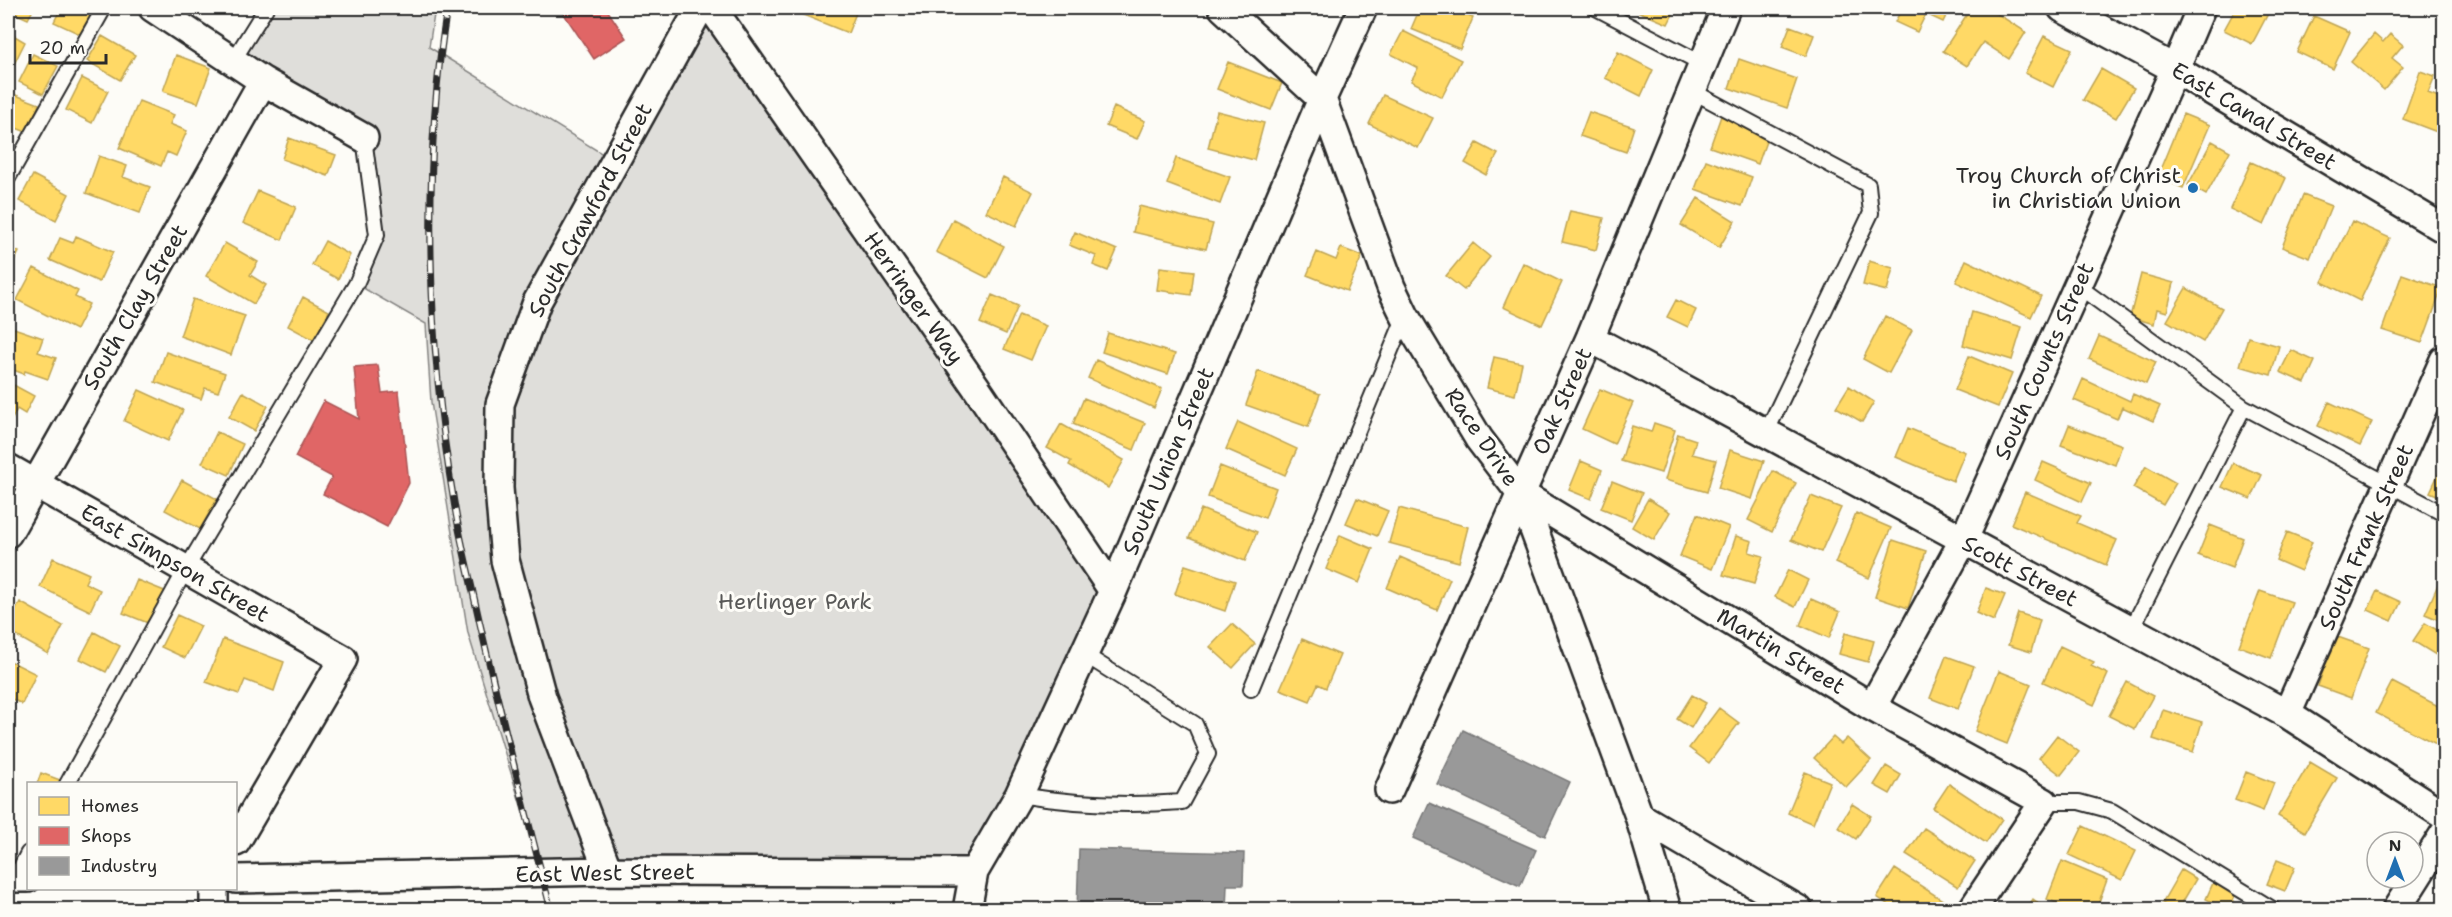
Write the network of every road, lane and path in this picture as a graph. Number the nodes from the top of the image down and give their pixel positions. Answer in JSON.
{"nodes":[{"id":1,"x":105,"y":8,"type":"edge"},
{"id":2,"x":153,"y":8,"type":"edge"},
{"id":3,"x":266,"y":8,"type":"edge"},
{"id":4,"x":700,"y":8,"type":"edge"},
{"id":5,"x":712,"y":8,"type":"edge"},
{"id":6,"x":1223,"y":8,"type":"edge"},
{"id":7,"x":1363,"y":8,"type":"edge"},
{"id":8,"x":1596,"y":8,"type":"edge"},
{"id":9,"x":1726,"y":8,"type":"edge"},
{"id":10,"x":2062,"y":8,"type":"edge"},
{"id":11,"x":2201,"y":8,"type":"edge"},
{"id":12,"x":233,"y":61,"type":"junction"},
{"id":13,"x":1703,"y":64,"type":"junction"},
{"id":14,"x":2175,"y":69,"type":"junction"},
{"id":15,"x":263,"y":81,"type":"junction"},
{"id":16,"x":1692,"y":91,"type":"junction"},
{"id":17,"x":1322,"y":99,"type":"junction"},
{"id":18,"x":364,"y":138,"type":"joint"},
{"id":19,"x":8,"y":178,"type":"edge"},
{"id":20,"x":2445,"y":229,"type":"edge"},
{"id":21,"x":2078,"y":286,"type":"junction"},
{"id":22,"x":1405,"y":316,"type":"junction"},
{"id":23,"x":1590,"y":338,"type":"junction"},
{"id":24,"x":2445,"y":360,"type":"edge"},
{"id":25,"x":2244,"y":407,"type":"junction"},
{"id":26,"x":1766,"y":433,"type":"junction"},
{"id":27,"x":8,"y":468,"type":"edge"},
{"id":28,"x":35,"y":483,"type":"junction"},
{"id":29,"x":2389,"y":483,"type":"junction"},
{"id":30,"x":1521,"y":494,"type":"junction"},
{"id":31,"x":2445,"y":514,"type":"edge"},
{"id":32,"x":8,"y":533,"type":"edge"},
{"id":33,"x":1963,"y":541,"type":"junction"},
{"id":34,"x":186,"y":569,"type":"junction"},
{"id":35,"x":1113,"y":591,"type":"junction"},
{"id":36,"x":2131,"y":630,"type":"junction"},
{"id":37,"x":1082,"y":653,"type":"junction"},
{"id":38,"x":1251,"y":689,"type":"dead end"},
{"id":39,"x":1872,"y":707,"type":"junction"},
{"id":40,"x":2287,"y":714,"type":"junction"},
{"id":41,"x":68,"y":782,"type":"edge"},
{"id":42,"x":1389,"y":790,"type":"dead end"},
{"id":43,"x":1019,"y":795,"type":"junction"},
{"id":44,"x":2044,"y":802,"type":"junction"},
{"id":45,"x":2445,"y":815,"type":"edge"},
{"id":46,"x":1639,"y":816,"type":"junction"},
{"id":47,"x":2445,"y":834,"type":"edge"},
{"id":48,"x":237,"y":840,"type":"edge"},
{"id":49,"x":27,"y":855,"type":"edge"},
{"id":50,"x":608,"y":871,"type":"junction"},
{"id":51,"x":974,"y":872,"type":"junction"},
{"id":52,"x":17,"y":878,"type":"edge"},
{"id":53,"x":237,"y":879,"type":"edge"},
{"id":54,"x":214,"y":890,"type":"edge"},
{"id":55,"x":214,"y":909,"type":"edge"},
{"id":56,"x":967,"y":909,"type":"edge"},
{"id":57,"x":1667,"y":909,"type":"edge"},
{"id":58,"x":1799,"y":909,"type":"edge"},
{"id":59,"x":1972,"y":909,"type":"edge"},
{"id":60,"x":2274,"y":909,"type":"edge"},
{"id":61,"x":2396,"y":909,"type":"edge"}],
"edges":[{"from":1,"to":19,"type":"lane"},
{"from":2,"to":12,"type":"street"},
{"from":3,"to":12,"type":"lane"},
{"from":4,"to":50,"type":"street","name":"South Crawford Street"},
{"from":5,"to":35,"type":"street","name":"Herringer Way"},
{"from":6,"to":17,"type":"street","name":"Race Drive"},
{"from":7,"to":17,"type":"street","name":"South Union Street"},
{"from":8,"to":13,"type":"lane"},
{"from":9,"to":13,"type":"street","name":"Oak Street"},
{"from":10,"to":14,"type":"street","name":"East Canal Street"},
{"from":11,"to":14,"type":"street","name":"South Counts Street"},
{"from":12,"to":15,"type":"street"},
{"from":13,"to":16,"type":"street","name":"Oak Street"},
{"from":14,"to":20,"type":"street","name":"East Canal Street"},
{"from":14,"to":21,"type":"street","name":"South Counts Street"},
{"from":15,"to":18,"type":"street"},
{"from":15,"to":28,"type":"street","name":"South Clay Street"},
{"from":16,"to":23,"type":"street","name":"Oak Street"},
{"from":16,"to":26,"type":"lane"},
{"from":17,"to":22,"type":"street","name":"Race Drive"},
{"from":17,"to":35,"type":"street","name":"South Union Street"},
{"from":18,"to":34,"type":"lane"},
{"from":21,"to":25,"type":"lane"},
{"from":21,"to":33,"type":"street","name":"South Counts Street"},
{"from":22,"to":30,"type":"street","name":"Race Drive"},
{"from":22,"to":38,"type":"lane"},
{"from":23,"to":26,"type":"street","name":"Scott Street"},
{"from":23,"to":30,"type":"street","name":"Oak Street"},
{"from":24,"to":29,"type":"street","name":"South Frank Street"},
{"from":25,"to":29,"type":"lane"},
{"from":25,"to":36,"type":"lane"},
{"from":26,"to":33,"type":"street","name":"Scott Street"},
{"from":27,"to":28,"type":"street","name":"East Simpson Street"},
{"from":28,"to":32,"type":"street","name":"South Clay Street"},
{"from":28,"to":34,"type":"street","name":"East Simpson Street"},
{"from":29,"to":31,"type":"lane"},
{"from":29,"to":40,"type":"street","name":"South Frank Street"},
{"from":30,"to":39,"type":"street","name":"Martin Street"},
{"from":30,"to":42,"type":"street","name":"Oak Street"},
{"from":30,"to":46,"type":"street","name":"Race Drive"},
{"from":33,"to":36,"type":"street","name":"Scott Street"},
{"from":33,"to":39,"type":"street","name":"South Counts Street"},
{"from":34,"to":41,"type":"lane"},
{"from":34,"to":48,"type":"street","name":"East Simpson Street"},
{"from":35,"to":37,"type":"street","name":"South Union Street"},
{"from":36,"to":40,"type":"street","name":"Scott Street"},
{"from":37,"to":43,"type":"street","name":"South Union Street"},
{"from":37,"to":43,"type":"lane"},
{"from":39,"to":44,"type":"street","name":"Martin Street"},
{"from":40,"to":45,"type":"street","name":"Scott Street"},
{"from":43,"to":51,"type":"street","name":"South Union Street"},
{"from":44,"to":59,"type":"street"},
{"from":44,"to":60,"type":"lane"},
{"from":46,"to":57,"type":"street","name":"Race Drive"},
{"from":46,"to":58,"type":"street"},
{"from":47,"to":61,"type":"street"},
{"from":49,"to":52,"type":"lane"},
{"from":50,"to":51,"type":"street","name":"East West Street"},
{"from":50,"to":53,"type":"street","name":"East West Street"},
{"from":51,"to":56,"type":"street","name":"South Union Street"},
{"from":54,"to":55,"type":"street"}]}
